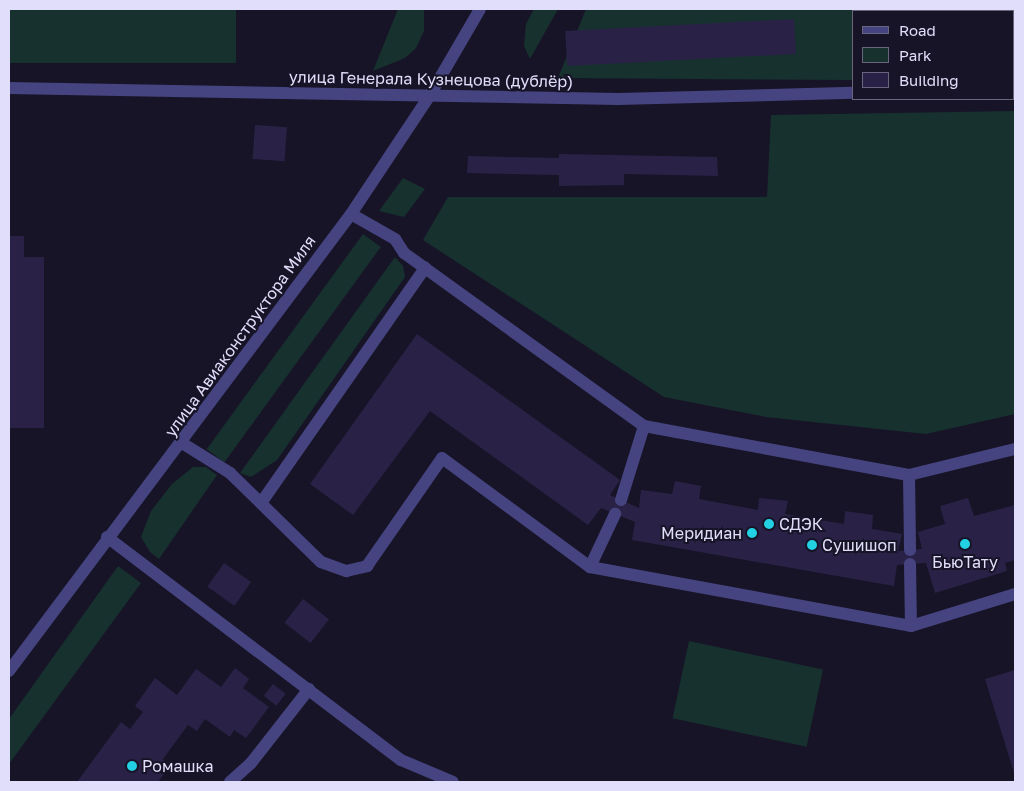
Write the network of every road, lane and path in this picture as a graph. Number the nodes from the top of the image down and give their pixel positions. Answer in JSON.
{"nodes":[{"id":1,"x":480,"y":9,"type":"edge"},
{"id":2,"x":9,"y":88,"type":"edge"},
{"id":3,"x":852,"y":94,"type":"edge"},
{"id":4,"x":430,"y":95,"type":"junction"},
{"id":5,"x":350,"y":214,"type":"junction"},
{"id":6,"x":425,"y":268,"type":"junction"},
{"id":7,"x":644,"y":426,"type":"junction"},
{"id":8,"x":182,"y":443,"type":"junction"},
{"id":9,"x":1015,"y":450,"type":"edge"},
{"id":10,"x":909,"y":474,"type":"junction"},
{"id":11,"x":621,"y":500,"type":"dead end"},
{"id":12,"x":261,"y":503,"type":"junction"},
{"id":13,"x":615,"y":514,"type":"dead end"},
{"id":14,"x":107,"y":537,"type":"junction"},
{"id":15,"x":910,"y":550,"type":"dead end"},
{"id":16,"x":910,"y":564,"type":"dead end"},
{"id":17,"x":590,"y":567,"type":"junction"},
{"id":18,"x":1015,"y":594,"type":"edge"},
{"id":19,"x":911,"y":626,"type":"junction"},
{"id":20,"x":9,"y":671,"type":"edge"},
{"id":21,"x":309,"y":689,"type":"junction"},
{"id":22,"x":230,"y":782,"type":"edge"},
{"id":23,"x":453,"y":782,"type":"edge"}],
"edges":[{"from":1,"to":4,"type":"street","name":"улица Авиаконструктора Миля"},
{"from":2,"to":4,"type":"street","name":"улица Генерала Кузнецова (дублёр)"},
{"from":3,"to":4,"type":"street","name":"улица Генерала Кузнецова (дублёр)"},
{"from":4,"to":5,"type":"street","name":"улица Авиаконструктора Миля"},
{"from":5,"to":6,"type":"street"},
{"from":5,"to":8,"type":"street","name":"улица Авиаконструктора Миля"},
{"from":6,"to":7,"type":"street"},
{"from":6,"to":12,"type":"street"},
{"from":7,"to":10,"type":"street"},
{"from":7,"to":11,"type":"street"},
{"from":8,"to":12,"type":"street"},
{"from":8,"to":14,"type":"street","name":"улица Авиаконструктора Миля"},
{"from":9,"to":10,"type":"street"},
{"from":10,"to":15,"type":"street"},
{"from":12,"to":17,"type":"street"},
{"from":13,"to":17,"type":"street"},
{"from":14,"to":20,"type":"street","name":"улица Авиаконструктора Миля"},
{"from":14,"to":21,"type":"street"},
{"from":16,"to":19,"type":"street"},
{"from":17,"to":19,"type":"street"},
{"from":18,"to":19,"type":"street"},
{"from":21,"to":22,"type":"street"},
{"from":21,"to":23,"type":"street"}]}
